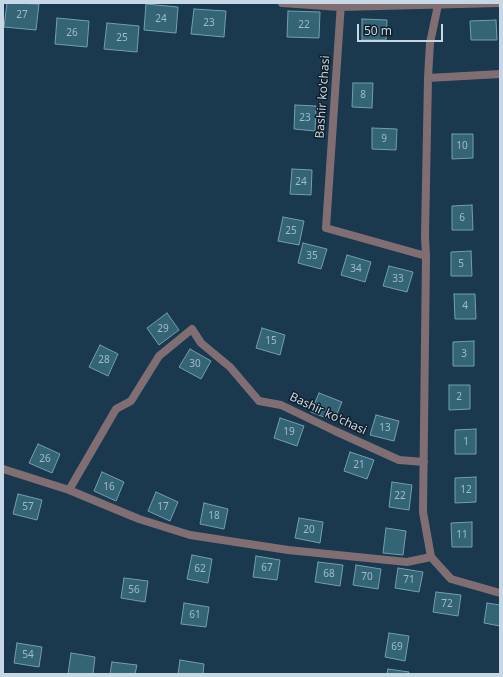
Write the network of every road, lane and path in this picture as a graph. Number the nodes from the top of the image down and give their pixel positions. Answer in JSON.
{"nodes":[{"id":1,"x":282,"y":3,"type":"edge"},
{"id":2,"x":500,"y":3,"type":"edge"},
{"id":3,"x":340,"y":5,"type":"edge"},
{"id":4,"x":438,"y":5,"type":"junction"},
{"id":5,"x":500,"y":74,"type":"edge"},
{"id":6,"x":428,"y":78,"type":"junction"},
{"id":7,"x":426,"y":256,"type":"junction"},
{"id":8,"x":424,"y":462,"type":"junction"},
{"id":9,"x":3,"y":469,"type":"edge"},
{"id":10,"x":69,"y":490,"type":"junction"},
{"id":11,"x":431,"y":557,"type":"junction"},
{"id":12,"x":500,"y":593,"type":"edge"}],
"edges":[{"from":1,"to":3,"type":"street"},
{"from":2,"to":4,"type":"street"},
{"from":3,"to":4,"type":"street"},
{"from":3,"to":7,"type":"street","name":"Bashir ko'chasi"},
{"from":4,"to":6,"type":"street"},
{"from":5,"to":6,"type":"street"},
{"from":6,"to":7,"type":"street"},
{"from":7,"to":8,"type":"street"},
{"from":8,"to":10,"type":"street","name":"Bashir ko'chasi"},
{"from":8,"to":11,"type":"street"},
{"from":9,"to":10,"type":"street"},
{"from":10,"to":11,"type":"street"},
{"from":11,"to":12,"type":"street"}]}
